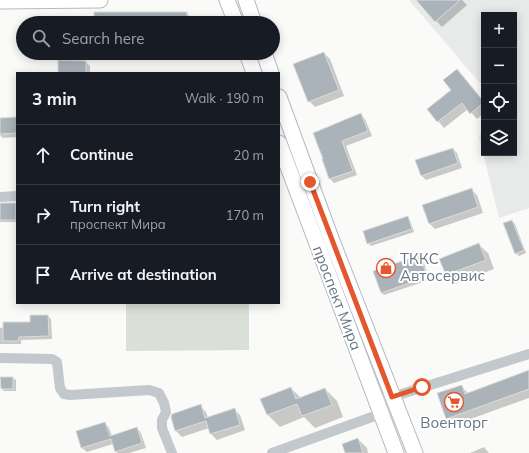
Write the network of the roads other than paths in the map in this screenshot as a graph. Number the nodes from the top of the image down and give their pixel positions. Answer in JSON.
{"nodes":[{"id":1,"x":100,"y":0,"type":"edge"},
{"id":2,"x":227,"y":0,"type":"edge"},
{"id":3,"x":246,"y":0,"type":"edge"},
{"id":4,"x":0,"y":1,"type":"edge"},
{"id":5,"x":233,"y":16,"type":"edge"},
{"id":6,"x":252,"y":16,"type":"edge"},
{"id":7,"x":249,"y":60,"type":"edge"},
{"id":8,"x":266,"y":60,"type":"edge"},
{"id":9,"x":254,"y":72,"type":"edge"},
{"id":10,"x":271,"y":72,"type":"edge"},
{"id":11,"x":280,"y":100,"type":"edge"},
{"id":12,"x":280,"y":146,"type":"edge"},
{"id":13,"x":16,"y":196,"type":"edge"},
{"id":14,"x":0,"y":197,"type":"edge"},
{"id":15,"x":529,"y":354,"type":"edge"},
{"id":16,"x":0,"y":358,"type":"edge"},
{"id":17,"x":394,"y":402,"type":"junction"},
{"id":18,"x":379,"y":408,"type":"junction"},
{"id":19,"x":172,"y":453,"type":"edge"},
{"id":20,"x":272,"y":453,"type":"edge"},
{"id":21,"x":396,"y":453,"type":"edge"},
{"id":22,"x":415,"y":453,"type":"edge"}],
"edges":[{"from":1,"to":4,"type":"main road"},
{"from":2,"to":5,"type":"main road"},
{"from":3,"to":6,"type":"main road"},
{"from":7,"to":9,"type":"main road"},
{"from":8,"to":10,"type":"main road"},
{"from":11,"to":17,"type":"main road","name":"проспект Мира"},
{"from":12,"to":18,"type":"main road","name":"проспект Мира"},
{"from":13,"to":14,"type":"street"},
{"from":15,"to":17,"type":"street"},
{"from":16,"to":19,"type":"street"},
{"from":17,"to":18,"type":"street"},
{"from":17,"to":22,"type":"main road","name":"проспект Мира"},
{"from":18,"to":20,"type":"street"},
{"from":18,"to":21,"type":"main road","name":"проспект Мира"}]}
